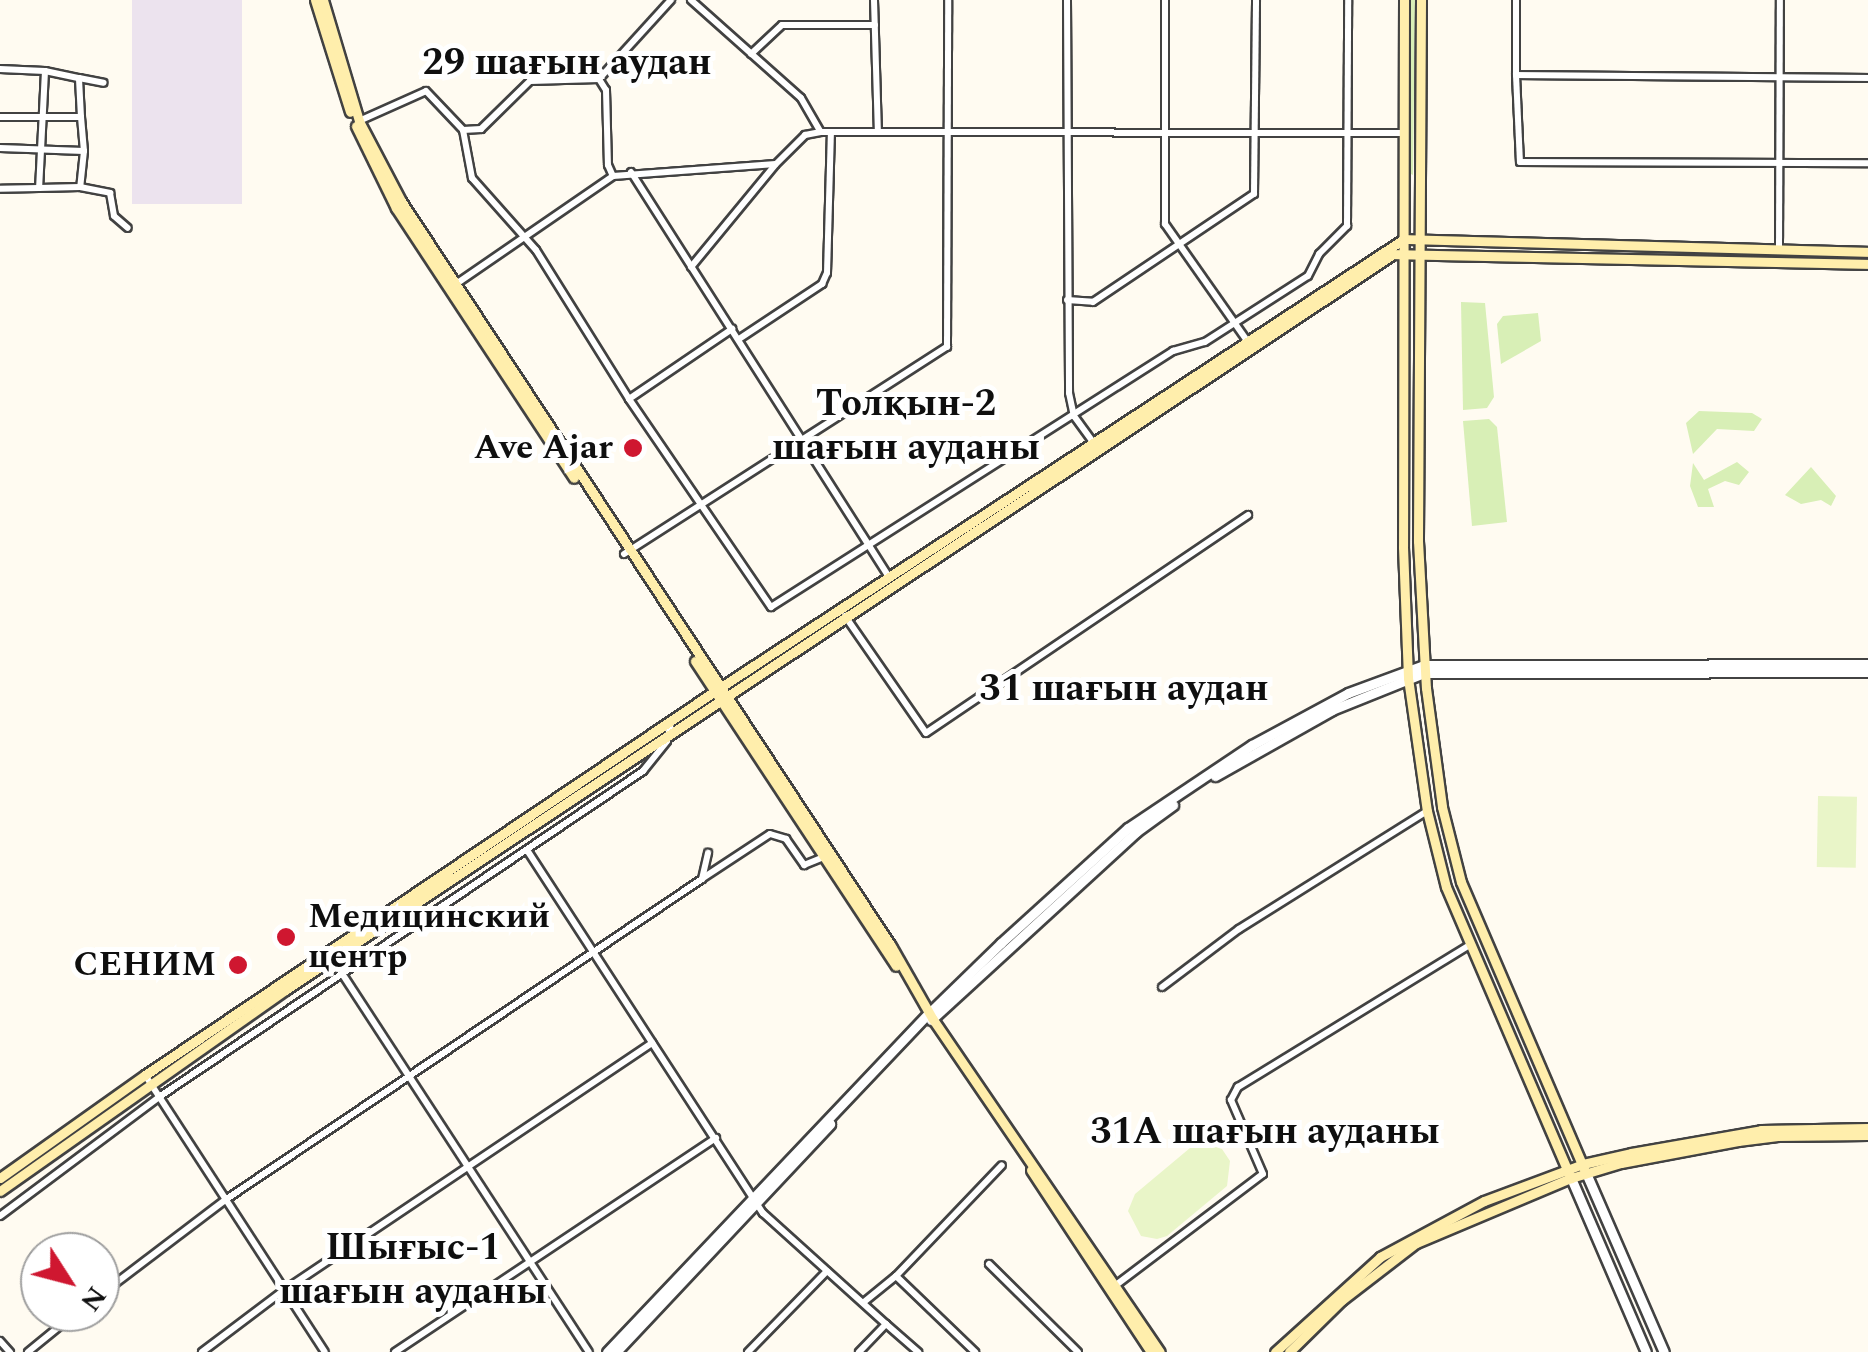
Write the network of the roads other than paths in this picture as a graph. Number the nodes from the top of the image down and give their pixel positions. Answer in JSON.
{"nodes":[{"id":1,"x":319,"y":0,"type":"edge"},
{"id":2,"x":671,"y":0,"type":"edge"},
{"id":3,"x":691,"y":0,"type":"edge"},
{"id":4,"x":874,"y":0,"type":"edge"},
{"id":5,"x":948,"y":0,"type":"edge"},
{"id":6,"x":1067,"y":0,"type":"edge"},
{"id":7,"x":1165,"y":0,"type":"edge"},
{"id":8,"x":1256,"y":0,"type":"edge"},
{"id":9,"x":1348,"y":0,"type":"edge"},
{"id":10,"x":1404,"y":0,"type":"edge"},
{"id":11,"x":1421,"y":0,"type":"edge"},
{"id":12,"x":1516,"y":0,"type":"edge"},
{"id":13,"x":1780,"y":0,"type":"edge"},
{"id":14,"x":875,"y":24,"type":"junction"},
{"id":15,"x":751,"y":54,"type":"junction"},
{"id":16,"x":0,"y":69,"type":"edge"},
{"id":17,"x":44,"y":71,"type":"junction"},
{"id":18,"x":1516,"y":75,"type":"junction"},
{"id":19,"x":79,"y":78,"type":"junction"},
{"id":20,"x":1780,"y":78,"type":"junction"},
{"id":21,"x":1868,"y":78,"type":"edge"},
{"id":22,"x":599,"y":79,"type":"junction"},
{"id":23,"x":104,"y":82,"type":"dead end"},
{"id":24,"x":0,"y":117,"type":"edge"},
{"id":25,"x":81,"y":117,"type":"junction"},
{"id":26,"x":41,"y":118,"type":"junction"},
{"id":27,"x":357,"y":122,"type":"junction"},
{"id":28,"x":463,"y":130,"type":"junction"},
{"id":29,"x":821,"y":132,"type":"junction"},
{"id":30,"x":832,"y":132,"type":"junction"},
{"id":31,"x":878,"y":132,"type":"junction"},
{"id":32,"x":947,"y":133,"type":"junction"},
{"id":33,"x":1404,"y":133,"type":"junction"},
{"id":34,"x":1165,"y":134,"type":"junction"},
{"id":35,"x":1254,"y":134,"type":"junction"},
{"id":36,"x":1066,"y":135,"type":"junction"},
{"id":37,"x":1347,"y":135,"type":"junction"},
{"id":38,"x":0,"y":148,"type":"edge"},
{"id":39,"x":41,"y":148,"type":"junction"},
{"id":40,"x":84,"y":151,"type":"junction"},
{"id":41,"x":1781,"y":163,"type":"junction"},
{"id":42,"x":1868,"y":163,"type":"edge"},
{"id":43,"x":776,"y":164,"type":"junction"},
{"id":44,"x":631,"y":172,"type":"junction"},
{"id":45,"x":612,"y":176,"type":"junction"},
{"id":46,"x":1404,"y":181,"type":"junction"},
{"id":47,"x":1420,"y":181,"type":"junction"},
{"id":48,"x":80,"y":187,"type":"junction"},
{"id":49,"x":38,"y":188,"type":"junction"},
{"id":50,"x":0,"y":189,"type":"edge"},
{"id":51,"x":128,"y":228,"type":"dead end"},
{"id":52,"x":524,"y":236,"type":"junction"},
{"id":53,"x":1404,"y":239,"type":"junction"},
{"id":54,"x":1420,"y":239,"type":"junction"},
{"id":55,"x":1179,"y":244,"type":"junction"},
{"id":56,"x":1779,"y":250,"type":"junction"},
{"id":57,"x":1404,"y":252,"type":"junction"},
{"id":58,"x":1868,"y":252,"type":"edge"},
{"id":59,"x":1420,"y":253,"type":"junction"},
{"id":60,"x":1868,"y":264,"type":"edge"},
{"id":61,"x":691,"y":267,"type":"junction"},
{"id":62,"x":452,"y":286,"type":"junction"},
{"id":63,"x":1067,"y":300,"type":"junction"},
{"id":64,"x":1234,"y":323,"type":"junction"},
{"id":65,"x":732,"y":329,"type":"junction"},
{"id":66,"x":739,"y":340,"type":"junction"},
{"id":67,"x":1248,"y":342,"type":"junction"},
{"id":68,"x":629,"y":399,"type":"junction"},
{"id":69,"x":1074,"y":416,"type":"junction"},
{"id":70,"x":802,"y":440,"type":"junction"},
{"id":71,"x":1092,"y":442,"type":"junction"},
{"id":72,"x":1012,"y":499,"type":"junction"},
{"id":73,"x":702,"y":505,"type":"junction"},
{"id":74,"x":1248,"y":515,"type":"dead end"},
{"id":75,"x":870,"y":545,"type":"junction"},
{"id":76,"x":627,"y":553,"type":"junction"},
{"id":77,"x":891,"y":580,"type":"junction"},
{"id":78,"x":842,"y":612,"type":"junction"},
{"id":79,"x":1868,"y":664,"type":"edge"},
{"id":80,"x":1424,"y":669,"type":"junction"},
{"id":81,"x":1868,"y":672,"type":"edge"},
{"id":82,"x":1408,"y":673,"type":"junction"},
{"id":83,"x":720,"y":693,"type":"junction"},
{"id":84,"x":670,"y":728,"type":"junction"},
{"id":85,"x":1442,"y":808,"type":"junction"},
{"id":86,"x":1427,"y":811,"type":"junction"},
{"id":87,"x":527,"y":850,"type":"junction"},
{"id":88,"x":708,"y":853,"type":"dead end"},
{"id":89,"x":824,"y":856,"type":"junction"},
{"id":90,"x":702,"y":879,"type":"junction"},
{"id":91,"x":1471,"y":944,"type":"junction"},
{"id":92,"x":593,"y":954,"type":"junction"},
{"id":93,"x":343,"y":975,"type":"junction"},
{"id":94,"x":1162,"y":987,"type":"dead end"},
{"id":95,"x":928,"y":1018,"type":"junction"},
{"id":96,"x":652,"y":1043,"type":"junction"},
{"id":97,"x":148,"y":1078,"type":"junction"},
{"id":98,"x":410,"y":1078,"type":"junction"},
{"id":99,"x":160,"y":1098,"type":"junction"},
{"id":100,"x":1868,"y":1132,"type":"edge"},
{"id":101,"x":716,"y":1138,"type":"junction"},
{"id":102,"x":1002,"y":1165,"type":"dead end"},
{"id":103,"x":469,"y":1168,"type":"junction"},
{"id":104,"x":1585,"y":1169,"type":"junction"},
{"id":105,"x":1570,"y":1174,"type":"junction"},
{"id":106,"x":0,"y":1178,"type":"edge"},
{"id":107,"x":0,"y":1191,"type":"edge"},
{"id":108,"x":754,"y":1199,"type":"junction"},
{"id":109,"x":225,"y":1200,"type":"junction"},
{"id":110,"x":0,"y":1216,"type":"edge"},
{"id":111,"x":530,"y":1262,"type":"junction"},
{"id":112,"x":989,"y":1264,"type":"dead end"},
{"id":113,"x":827,"y":1271,"type":"junction"},
{"id":114,"x":896,"y":1276,"type":"junction"},
{"id":115,"x":120,"y":1280,"type":"edge"},
{"id":116,"x":1113,"y":1288,"type":"junction"},
{"id":117,"x":283,"y":1291,"type":"junction"},
{"id":118,"x":864,"y":1302,"type":"junction"},
{"id":119,"x":886,"y":1324,"type":"junction"},
{"id":120,"x":53,"y":1332,"type":"edge"},
{"id":121,"x":0,"y":1340,"type":"edge"},
{"id":122,"x":10,"y":1352,"type":"edge"},
{"id":123,"x":28,"y":1352,"type":"edge"},
{"id":124,"x":202,"y":1352,"type":"edge"},
{"id":125,"x":325,"y":1352,"type":"edge"},
{"id":126,"x":395,"y":1352,"type":"edge"},
{"id":127,"x":589,"y":1352,"type":"edge"},
{"id":128,"x":607,"y":1352,"type":"edge"},
{"id":129,"x":616,"y":1352,"type":"edge"},
{"id":130,"x":748,"y":1352,"type":"edge"},
{"id":131,"x":860,"y":1352,"type":"edge"},
{"id":132,"x":918,"y":1352,"type":"edge"},
{"id":133,"x":976,"y":1352,"type":"edge"},
{"id":134,"x":1078,"y":1352,"type":"edge"},
{"id":135,"x":1151,"y":1352,"type":"edge"},
{"id":136,"x":1160,"y":1352,"type":"edge"},
{"id":137,"x":1275,"y":1352,"type":"edge"},
{"id":138,"x":1289,"y":1352,"type":"edge"},
{"id":139,"x":1646,"y":1352,"type":"edge"},
{"id":140,"x":1664,"y":1352,"type":"edge"}],
"edges":[{"from":1,"to":27,"type":"main road"},
{"from":2,"to":22,"type":"street"},
{"from":3,"to":15,"type":"street"},
{"from":4,"to":14,"type":"street"},
{"from":5,"to":32,"type":"street"},
{"from":6,"to":36,"type":"street"},
{"from":7,"to":34,"type":"street"},
{"from":8,"to":35,"type":"street"},
{"from":9,"to":37,"type":"street"},
{"from":10,"to":33,"type":"main road"},
{"from":11,"to":47,"type":"main road"},
{"from":12,"to":18,"type":"street"},
{"from":13,"to":20,"type":"street"},
{"from":14,"to":15,"type":"street"},
{"from":14,"to":31,"type":"street"},
{"from":15,"to":29,"type":"street"},
{"from":16,"to":17,"type":"street"},
{"from":17,"to":19,"type":"street"},
{"from":17,"to":26,"type":"street"},
{"from":18,"to":20,"type":"street"},
{"from":18,"to":41,"type":"street"},
{"from":19,"to":23,"type":"street"},
{"from":19,"to":25,"type":"street"},
{"from":20,"to":21,"type":"street"},
{"from":20,"to":41,"type":"street"},
{"from":22,"to":28,"type":"street"},
{"from":22,"to":45,"type":"street"},
{"from":24,"to":26,"type":"street"},
{"from":25,"to":26,"type":"street"},
{"from":25,"to":40,"type":"street"},
{"from":26,"to":39,"type":"street"},
{"from":27,"to":28,"type":"street"},
{"from":27,"to":62,"type":"main road"},
{"from":28,"to":52,"type":"street"},
{"from":29,"to":30,"type":"street"},
{"from":29,"to":43,"type":"street"},
{"from":30,"to":31,"type":"street"},
{"from":30,"to":66,"type":"street"},
{"from":31,"to":32,"type":"street"},
{"from":32,"to":36,"type":"street"},
{"from":32,"to":70,"type":"street"},
{"from":33,"to":37,"type":"street"},
{"from":33,"to":46,"type":"main road"},
{"from":34,"to":35,"type":"street"},
{"from":34,"to":36,"type":"street"},
{"from":34,"to":55,"type":"street"},
{"from":35,"to":37,"type":"street"},
{"from":35,"to":55,"type":"street"},
{"from":36,"to":63,"type":"street"},
{"from":37,"to":64,"type":"street"},
{"from":38,"to":39,"type":"street"},
{"from":39,"to":40,"type":"street"},
{"from":39,"to":49,"type":"street"},
{"from":40,"to":48,"type":"street"},
{"from":41,"to":42,"type":"street"},
{"from":41,"to":56,"type":"street"},
{"from":43,"to":44,"type":"street"},
{"from":43,"to":61,"type":"street"},
{"from":44,"to":45,"type":"street"},
{"from":44,"to":61,"type":"street"},
{"from":45,"to":52,"type":"street"},
{"from":46,"to":47,"type":"main road"},
{"from":46,"to":53,"type":"main road"},
{"from":47,"to":54,"type":"main road"},
{"from":48,"to":49,"type":"street"},
{"from":48,"to":51,"type":"street"},
{"from":49,"to":50,"type":"street"},
{"from":52,"to":62,"type":"street"},
{"from":52,"to":68,"type":"street"},
{"from":53,"to":54,"type":"main road"},
{"from":53,"to":57,"type":"main road"},
{"from":53,"to":67,"type":"main road"},
{"from":54,"to":56,"type":"main road"},
{"from":54,"to":59,"type":"main road"},
{"from":55,"to":63,"type":"street"},
{"from":55,"to":64,"type":"street"},
{"from":56,"to":58,"type":"main road"},
{"from":57,"to":59,"type":"main road"},
{"from":57,"to":67,"type":"main road"},
{"from":57,"to":82,"type":"main road"},
{"from":59,"to":60,"type":"main road"},
{"from":59,"to":80,"type":"main road"},
{"from":61,"to":65,"type":"street"},
{"from":62,"to":76,"type":"main road"},
{"from":63,"to":69,"type":"street"},
{"from":64,"to":67,"type":"street"},
{"from":64,"to":69,"type":"street"},
{"from":65,"to":66,"type":"street"},
{"from":65,"to":68,"type":"street"},
{"from":66,"to":70,"type":"street"},
{"from":67,"to":71,"type":"main road"},
{"from":67,"to":72,"type":"main road"},
{"from":68,"to":73,"type":"street"},
{"from":69,"to":71,"type":"street"},
{"from":69,"to":75,"type":"street"},
{"from":70,"to":73,"type":"street"},
{"from":70,"to":75,"type":"street"},
{"from":71,"to":72,"type":"main road"},
{"from":72,"to":77,"type":"main road"},
{"from":73,"to":75,"type":"street"},
{"from":73,"to":76,"type":"street"},
{"from":74,"to":78,"type":"street"},
{"from":75,"to":77,"type":"street"},
{"from":76,"to":83,"type":"main road"},
{"from":77,"to":78,"type":"main road"},
{"from":78,"to":83,"type":"main road"},
{"from":79,"to":80,"type":"street"},
{"from":80,"to":81,"type":"street"},
{"from":80,"to":82,"type":"street"},
{"from":80,"to":85,"type":"main road"},
{"from":82,"to":86,"type":"main road"},
{"from":82,"to":95,"type":"street"},
{"from":83,"to":84,"type":"main road"},
{"from":83,"to":89,"type":"main road"},
{"from":83,"to":95,"type":"main road"},
{"from":84,"to":87,"type":"street"},
{"from":84,"to":97,"type":"main road"},
{"from":85,"to":86,"type":"main road"},
{"from":85,"to":104,"type":"main road"},
{"from":86,"to":91,"type":"main road"},
{"from":86,"to":94,"type":"street"},
{"from":87,"to":92,"type":"street"},
{"from":87,"to":93,"type":"street"},
{"from":88,"to":90,"type":"street"},
{"from":89,"to":90,"type":"street"},
{"from":89,"to":95,"type":"main road"},
{"from":90,"to":92,"type":"street"},
{"from":91,"to":105,"type":"main road"},
{"from":91,"to":116,"type":"street"},
{"from":92,"to":96,"type":"street"},
{"from":92,"to":98,"type":"street"},
{"from":93,"to":98,"type":"street"},
{"from":93,"to":99,"type":"street"},
{"from":95,"to":108,"type":"street"},
{"from":95,"to":116,"type":"main road"},
{"from":96,"to":101,"type":"street"},
{"from":96,"to":103,"type":"street"},
{"from":97,"to":99,"type":"street"},
{"from":97,"to":106,"type":"main road"},
{"from":97,"to":107,"type":"main road"},
{"from":98,"to":103,"type":"street"},
{"from":98,"to":109,"type":"street"},
{"from":99,"to":109,"type":"street"},
{"from":99,"to":110,"type":"street"},
{"from":100,"to":104,"type":"main road"},
{"from":101,"to":108,"type":"street"},
{"from":101,"to":111,"type":"street"},
{"from":102,"to":114,"type":"street"},
{"from":103,"to":111,"type":"street"},
{"from":103,"to":117,"type":"street"},
{"from":104,"to":105,"type":"main road"},
{"from":104,"to":140,"type":"street"},
{"from":105,"to":137,"type":"main road"},
{"from":105,"to":138,"type":"main road"},
{"from":105,"to":139,"type":"street"},
{"from":108,"to":113,"type":"street"},
{"from":108,"to":128,"type":"street"},
{"from":108,"to":129,"type":"street"},
{"from":109,"to":115,"type":"street"},
{"from":109,"to":117,"type":"street"},
{"from":111,"to":126,"type":"street"},
{"from":111,"to":127,"type":"street"},
{"from":112,"to":134,"type":"street"},
{"from":113,"to":118,"type":"street"},
{"from":113,"to":130,"type":"street"},
{"from":114,"to":118,"type":"street"},
{"from":114,"to":133,"type":"street"},
{"from":116,"to":135,"type":"main road"},
{"from":116,"to":136,"type":"main road"},
{"from":117,"to":124,"type":"street"},
{"from":117,"to":125,"type":"street"},
{"from":118,"to":119,"type":"street"},
{"from":119,"to":131,"type":"street"},
{"from":119,"to":132,"type":"street"},
{"from":120,"to":123,"type":"street"},
{"from":121,"to":122,"type":"street"}]}
